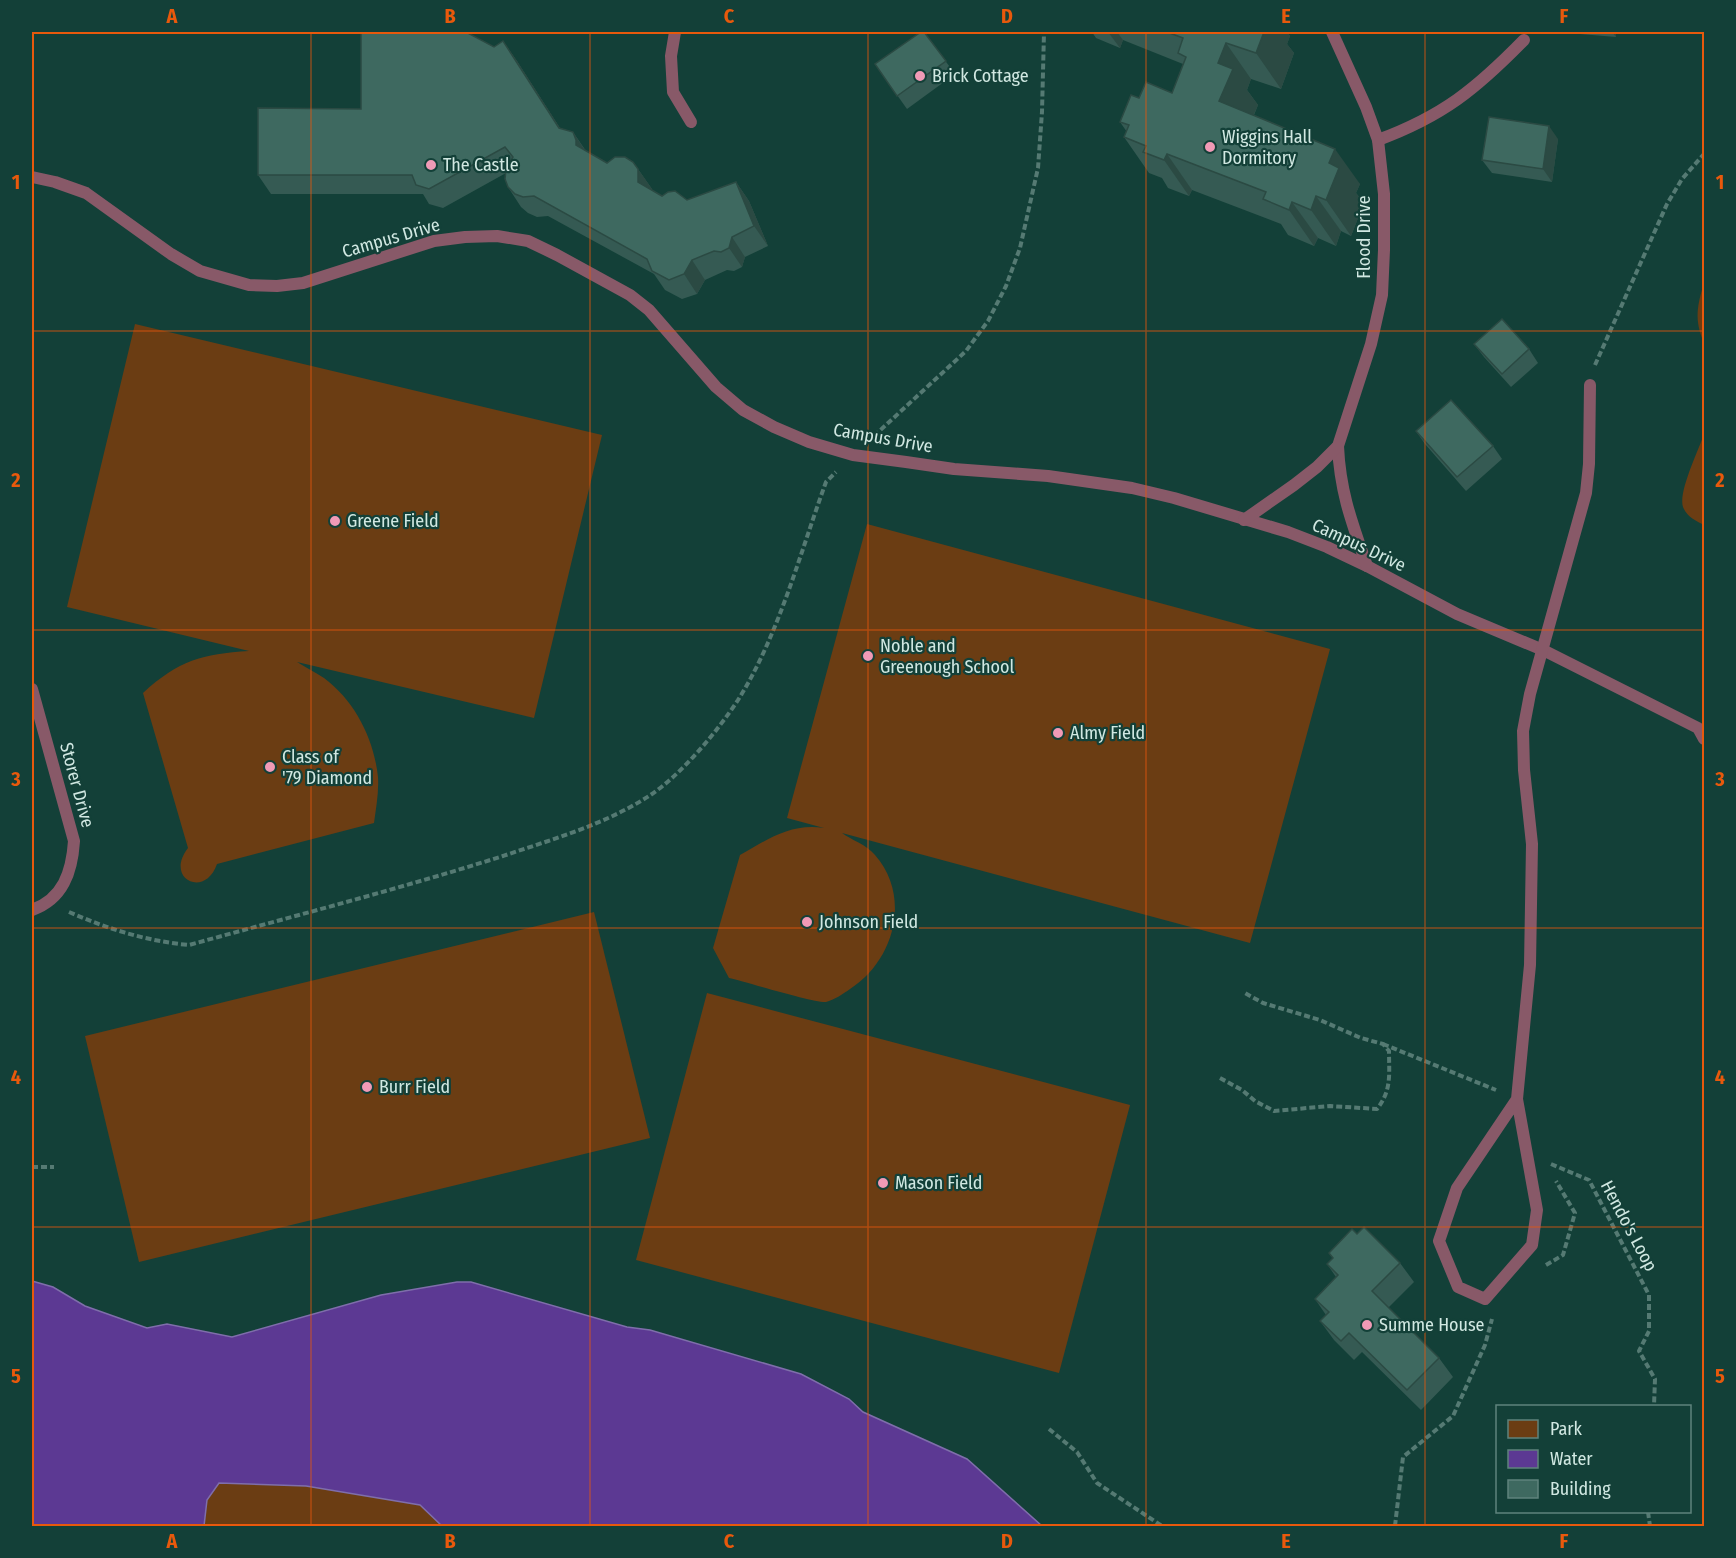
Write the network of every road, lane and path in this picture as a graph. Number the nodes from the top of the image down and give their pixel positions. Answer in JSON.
{"nodes":[{"id":1,"x":675,"y":32,"type":"edge"},
{"id":2,"x":1044,"y":32,"type":"edge"},
{"id":3,"x":1332,"y":32,"type":"edge"},
{"id":4,"x":1524,"y":40,"type":"dead end"},
{"id":5,"x":691,"y":123,"type":"dead end"},
{"id":6,"x":1378,"y":140,"type":"junction"},
{"id":7,"x":1704,"y":154,"type":"edge"},
{"id":8,"x":32,"y":177,"type":"edge"},
{"id":9,"x":1590,"y":385,"type":"joint"},
{"id":10,"x":1338,"y":446,"type":"junction"},
{"id":11,"x":853,"y":454,"type":"junction"},
{"id":12,"x":1244,"y":520,"type":"junction"},
{"id":13,"x":1367,"y":566,"type":"junction"},
{"id":14,"x":1543,"y":650,"type":"junction"},
{"id":15,"x":32,"y":689,"type":"edge"},
{"id":16,"x":1704,"y":739,"type":"edge"},
{"id":17,"x":32,"y":910,"type":"edge"},
{"id":18,"x":66,"y":911,"type":"dead end"},
{"id":19,"x":1243,"y":992,"type":"dead end"},
{"id":20,"x":1383,"y":1044,"type":"junction"},
{"id":21,"x":1220,"y":1078,"type":"dead end"},
{"id":22,"x":1517,"y":1099,"type":"junction"},
{"id":23,"x":32,"y":1167,"type":"edge"},
{"id":24,"x":54,"y":1167,"type":"dead end"},
{"id":25,"x":1549,"y":1170,"type":"dead end"},
{"id":26,"x":1553,"y":1177,"type":"dead end"},
{"id":27,"x":1544,"y":1266,"type":"dead end"},
{"id":28,"x":1493,"y":1317,"type":"dead end"},
{"id":29,"x":1654,"y":1405,"type":"edge"},
{"id":30,"x":1049,"y":1429,"type":"dead end"},
{"id":31,"x":1162,"y":1527,"type":"edge"},
{"id":32,"x":1395,"y":1527,"type":"edge"}],
"edges":[{"from":1,"to":5,"type":"lane"},
{"from":2,"to":11,"type":"path"},
{"from":3,"to":6,"type":"lane","name":"Flood Drive"},
{"from":4,"to":6,"type":"lane"},
{"from":6,"to":10,"type":"lane","name":"Flood Drive"},
{"from":7,"to":9,"type":"path"},
{"from":8,"to":11,"type":"lane","name":"Campus Drive"},
{"from":9,"to":14,"type":"lane"},
{"from":10,"to":12,"type":"lane","name":"Flood Drive"},
{"from":10,"to":13,"type":"lane","name":"Flood Drive"},
{"from":11,"to":12,"type":"lane","name":"Campus Drive"},
{"from":11,"to":18,"type":"path"},
{"from":12,"to":13,"type":"lane","name":"Campus Drive"},
{"from":13,"to":14,"type":"lane","name":"Campus Drive"},
{"from":14,"to":16,"type":"lane","name":"Campus Drive"},
{"from":14,"to":22,"type":"lane"},
{"from":15,"to":17,"type":"lane","name":"Storer Drive"},
{"from":19,"to":20,"type":"path"},
{"from":20,"to":21,"type":"path"},
{"from":20,"to":22,"type":"path"},
{"from":22,"to":22,"type":"lane"},
{"from":23,"to":24,"type":"path"},
{"from":25,"to":29,"type":"path","name":"Hendo's Loop"},
{"from":26,"to":27,"type":"path"},
{"from":28,"to":32,"type":"path"},
{"from":30,"to":31,"type":"path"}]}
